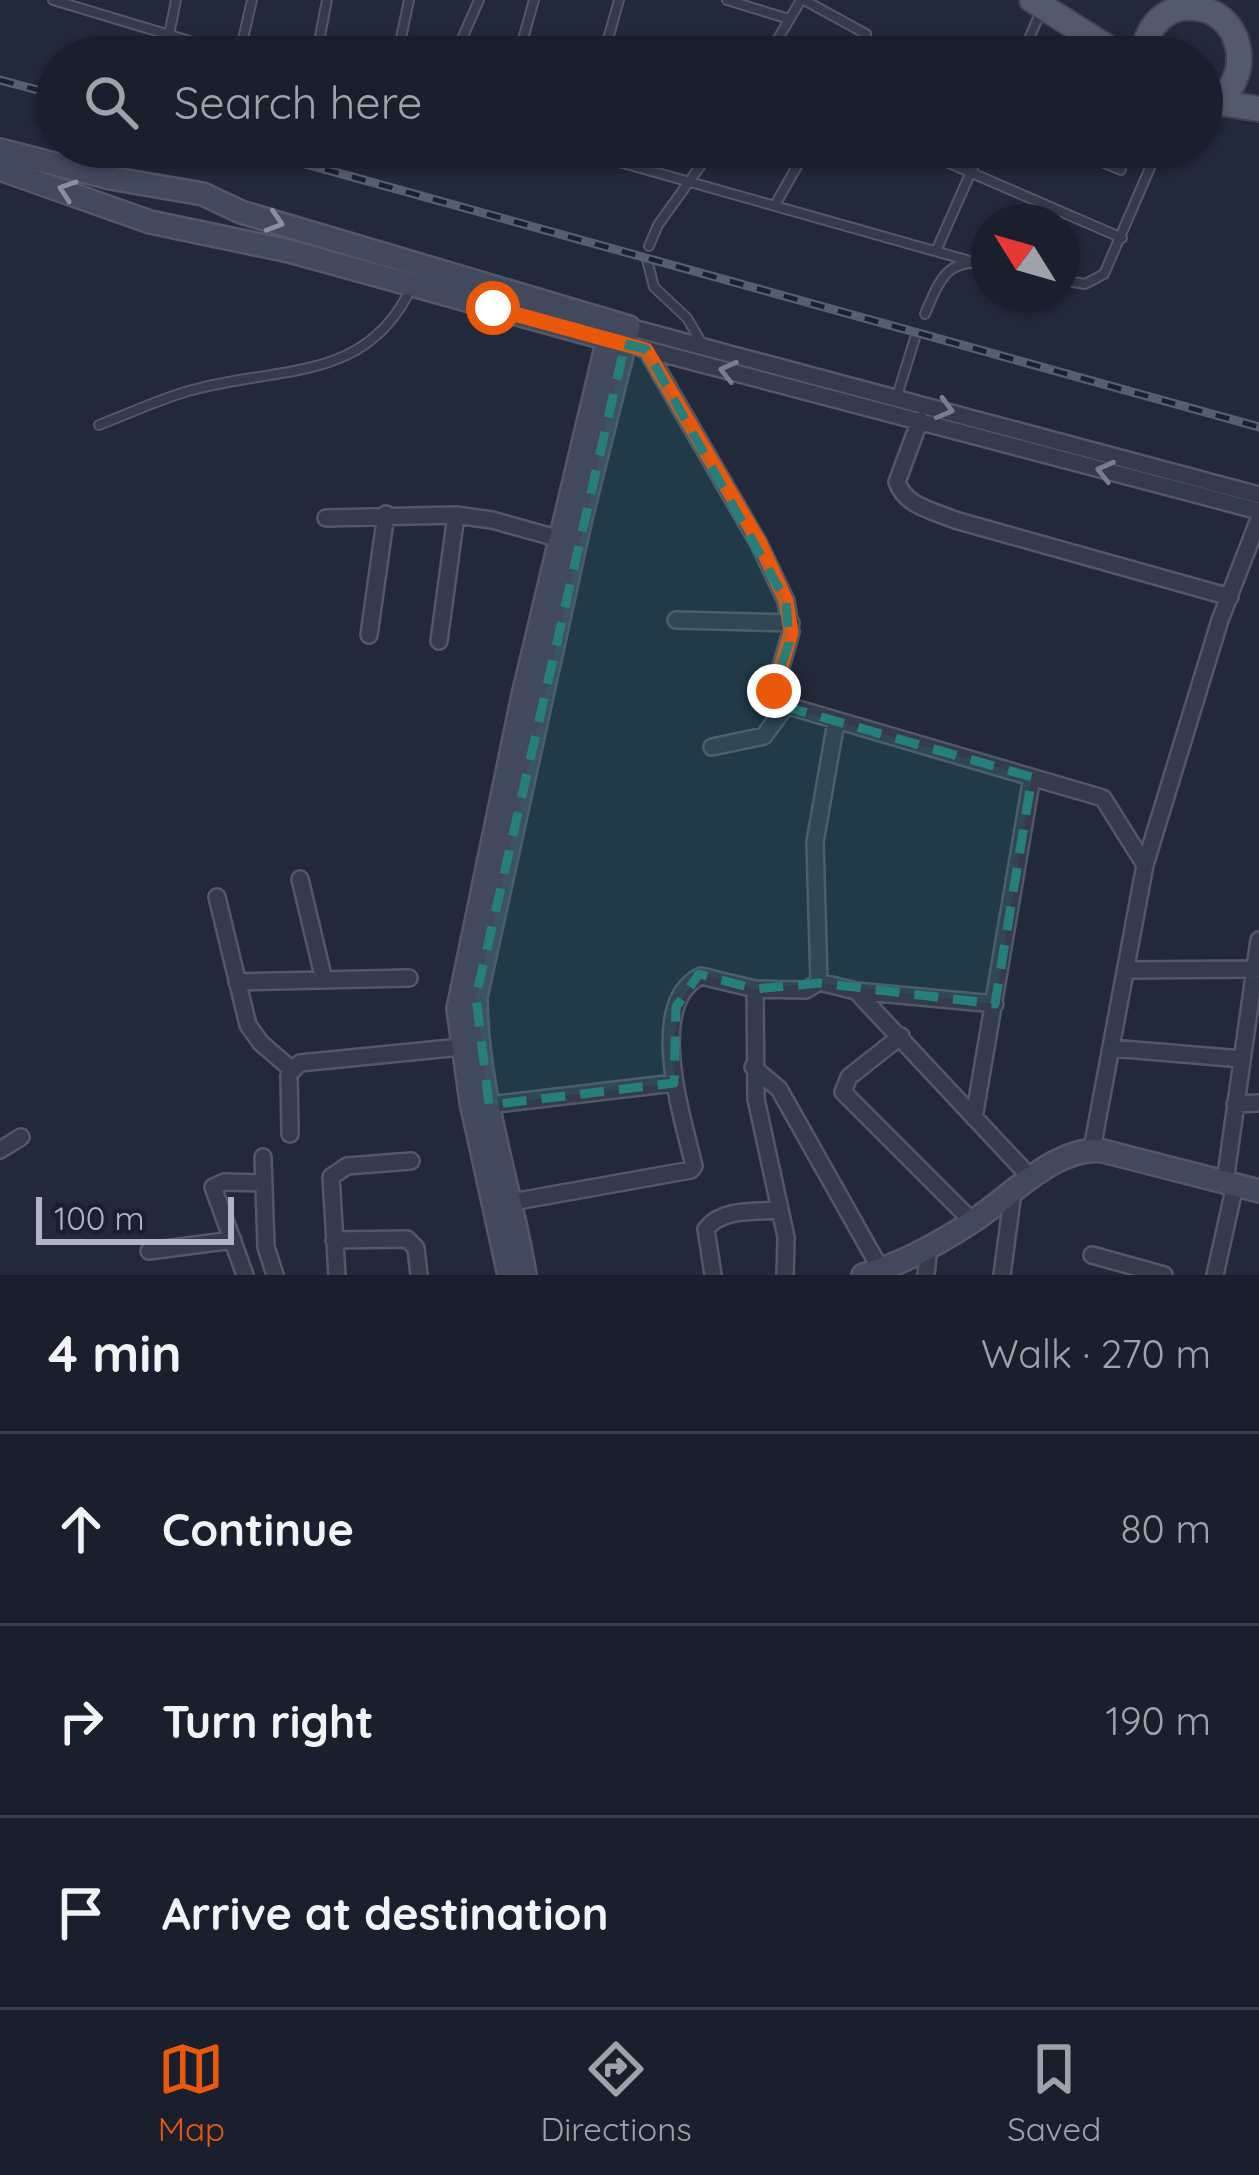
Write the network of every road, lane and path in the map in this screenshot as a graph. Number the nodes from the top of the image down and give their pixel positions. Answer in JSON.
{"nodes":[{"id":1,"x":53,"y":0,"type":"edge"},
{"id":2,"x":176,"y":0,"type":"edge"},
{"id":3,"x":252,"y":0,"type":"edge"},
{"id":4,"x":327,"y":0,"type":"edge"},
{"id":5,"x":409,"y":0,"type":"edge"},
{"id":6,"x":479,"y":0,"type":"edge"},
{"id":7,"x":534,"y":0,"type":"edge"},
{"id":8,"x":619,"y":0,"type":"edge"},
{"id":9,"x":727,"y":0,"type":"edge"},
{"id":10,"x":802,"y":0,"type":"edge"},
{"id":11,"x":1140,"y":0,"type":"edge"},
{"id":12,"x":74,"y":3,"type":"edge"},
{"id":13,"x":1038,"y":3,"type":"edge"},
{"id":14,"x":1209,"y":3,"type":"edge"},
{"id":15,"x":1173,"y":10,"type":"junction"},
{"id":16,"x":789,"y":20,"type":"junction"},
{"id":17,"x":169,"y":35,"type":"junction"},
{"id":18,"x":172,"y":36,"type":"edge"},
{"id":19,"x":245,"y":36,"type":"edge"},
{"id":20,"x":320,"y":36,"type":"edge"},
{"id":21,"x":401,"y":36,"type":"edge"},
{"id":22,"x":463,"y":36,"type":"edge"},
{"id":23,"x":524,"y":36,"type":"edge"},
{"id":24,"x":609,"y":36,"type":"edge"},
{"id":25,"x":779,"y":36,"type":"edge"},
{"id":26,"x":865,"y":36,"type":"edge"},
{"id":27,"x":1028,"y":36,"type":"edge"},
{"id":28,"x":1091,"y":36,"type":"edge"},
{"id":29,"x":1148,"y":36,"type":"edge"},
{"id":30,"x":1253,"y":47,"type":"edge"},
{"id":31,"x":1223,"y":96,"type":"edge"},
{"id":32,"x":1223,"y":107,"type":"edge"},
{"id":33,"x":1259,"y":109,"type":"edge"},
{"id":34,"x":0,"y":150,"type":"edge"},
{"id":35,"x":36,"y":159,"type":"edge"},
{"id":36,"x":75,"y":168,"type":"edge"},
{"id":37,"x":640,"y":168,"type":"edge"},
{"id":38,"x":699,"y":168,"type":"edge"},
{"id":39,"x":796,"y":168,"type":"edge"},
{"id":40,"x":957,"y":168,"type":"edge"},
{"id":41,"x":973,"y":168,"type":"edge"},
{"id":42,"x":1116,"y":168,"type":"edge"},
{"id":43,"x":1150,"y":168,"type":"edge"},
{"id":44,"x":0,"y":169,"type":"edge"},
{"id":45,"x":1121,"y":170,"type":"dead end"},
{"id":46,"x":970,"y":174,"type":"junction"},
{"id":47,"x":133,"y":182,"type":"junction"},
{"id":48,"x":689,"y":183,"type":"junction"},
{"id":49,"x":222,"y":203,"type":"junction"},
{"id":50,"x":775,"y":205,"type":"junction"},
{"id":51,"x":123,"y":212,"type":"junction"},
{"id":52,"x":208,"y":232,"type":"junction"},
{"id":53,"x":1122,"y":238,"type":"junction"},
{"id":54,"x":649,"y":245,"type":"dead end"},
{"id":55,"x":936,"y":251,"type":"junction"},
{"id":56,"x":646,"y":260,"type":"dead end"},
{"id":57,"x":970,"y":261,"type":"joint"},
{"id":58,"x":1079,"y":283,"type":"edge"},
{"id":59,"x":412,"y":285,"type":"junction"},
{"id":60,"x":925,"y":314,"type":"dead end"},
{"id":61,"x":624,"y":336,"type":"junction"},
{"id":62,"x":915,"y":338,"type":"dead end"},
{"id":63,"x":702,"y":345,"type":"junction"},
{"id":64,"x":897,"y":396,"type":"junction"},
{"id":65,"x":920,"y":420,"type":"junction"},
{"id":66,"x":99,"y":425,"type":"dead end"},
{"id":67,"x":1259,"y":495,"type":"edge"},
{"id":68,"x":386,"y":514,"type":"junction"},
{"id":69,"x":456,"y":515,"type":"junction"},
{"id":70,"x":1259,"y":515,"type":"edge"},
{"id":71,"x":326,"y":518,"type":"dead end"},
{"id":72,"x":560,"y":538,"type":"junction"},
{"id":73,"x":1230,"y":597,"type":"junction"},
{"id":74,"x":676,"y":620,"type":"dead end"},
{"id":75,"x":791,"y":623,"type":"junction"},
{"id":76,"x":369,"y":635,"type":"dead end"},
{"id":77,"x":439,"y":640,"type":"dead end"},
{"id":78,"x":785,"y":707,"type":"junction"},
{"id":79,"x":836,"y":722,"type":"junction"},
{"id":80,"x":712,"y":747,"type":"dead end"},
{"id":81,"x":1032,"y":777,"type":"junction"},
{"id":82,"x":1145,"y":865,"type":"junction"},
{"id":83,"x":301,"y":879,"type":"dead end"},
{"id":84,"x":217,"y":897,"type":"dead end"},
{"id":85,"x":1259,"y":940,"type":"edge"},
{"id":86,"x":1256,"y":969,"type":"edge"},
{"id":87,"x":1126,"y":970,"type":"junction"},
{"id":88,"x":409,"y":978,"type":"dead end"},
{"id":89,"x":324,"y":980,"type":"junction"},
{"id":90,"x":237,"y":982,"type":"junction"},
{"id":91,"x":818,"y":982,"type":"junction"},
{"id":92,"x":755,"y":989,"type":"junction"},
{"id":93,"x":856,"y":991,"type":"junction"},
{"id":94,"x":995,"y":1004,"type":"junction"},
{"id":95,"x":901,"y":1036,"type":"junction"},
{"id":96,"x":461,"y":1047,"type":"junction"},
{"id":97,"x":1111,"y":1048,"type":"junction"},
{"id":98,"x":1248,"y":1056,"type":"edge"},
{"id":99,"x":753,"y":1066,"type":"junction"},
{"id":100,"x":291,"y":1070,"type":"junction"},
{"id":101,"x":674,"y":1083,"type":"junction"},
{"id":102,"x":1259,"y":1102,"type":"edge"},
{"id":103,"x":1235,"y":1104,"type":"junction"},
{"id":104,"x":489,"y":1105,"type":"junction"},
{"id":105,"x":974,"y":1118,"type":"junction"},
{"id":106,"x":290,"y":1134,"type":"dead end"},
{"id":107,"x":21,"y":1137,"type":"dead end"},
{"id":108,"x":0,"y":1150,"type":"edge"},
{"id":109,"x":1092,"y":1150,"type":"junction"},
{"id":110,"x":263,"y":1157,"type":"dead end"},
{"id":111,"x":411,"y":1161,"type":"dead end"},
{"id":112,"x":264,"y":1183,"type":"junction"},
{"id":113,"x":1230,"y":1184,"type":"junction"},
{"id":114,"x":1023,"y":1186,"type":"junction"},
{"id":115,"x":1259,"y":1191,"type":"edge"},
{"id":116,"x":512,"y":1202,"type":"junction"},
{"id":117,"x":780,"y":1210,"type":"junction"},
{"id":118,"x":973,"y":1222,"type":"junction"},
{"id":119,"x":233,"y":1240,"type":"junction"},
{"id":120,"x":334,"y":1240,"type":"junction"},
{"id":121,"x":929,"y":1246,"type":"junction"},
{"id":122,"x":149,"y":1250,"type":"dead end"},
{"id":123,"x":1093,"y":1255,"type":"dead end"},
{"id":124,"x":872,"y":1272,"type":"edge"},
{"id":125,"x":1140,"y":1272,"type":"edge"},
{"id":126,"x":245,"y":1275,"type":"edge"},
{"id":127,"x":275,"y":1275,"type":"edge"},
{"id":128,"x":337,"y":1275,"type":"edge"},
{"id":129,"x":419,"y":1275,"type":"edge"},
{"id":130,"x":509,"y":1275,"type":"edge"},
{"id":131,"x":525,"y":1275,"type":"edge"},
{"id":132,"x":713,"y":1275,"type":"edge"},
{"id":133,"x":785,"y":1275,"type":"edge"},
{"id":134,"x":926,"y":1275,"type":"edge"},
{"id":135,"x":1002,"y":1275,"type":"edge"},
{"id":136,"x":1164,"y":1275,"type":"edge"},
{"id":137,"x":1215,"y":1275,"type":"edge"}],
"edges":[{"from":1,"to":12,"type":"lane"},
{"from":2,"to":17,"type":"lane"},
{"from":3,"to":19,"type":"lane"},
{"from":4,"to":20,"type":"lane"},
{"from":5,"to":21,"type":"lane"},
{"from":6,"to":22,"type":"lane"},
{"from":7,"to":23,"type":"lane"},
{"from":8,"to":24,"type":"lane"},
{"from":9,"to":16,"type":"lane"},
{"from":10,"to":16,"type":"lane"},
{"from":10,"to":26,"type":"lane"},
{"from":11,"to":15,"type":"main road"},
{"from":12,"to":17,"type":"lane"},
{"from":13,"to":27,"type":"lane"},
{"from":13,"to":28,"type":"main road"},
{"from":14,"to":15,"type":"main road"},
{"from":14,"to":30,"type":"main road"},
{"from":15,"to":29,"type":"main road"},
{"from":16,"to":25,"type":"lane"},
{"from":17,"to":18,"type":"lane"},
{"from":30,"to":31,"type":"main road"},
{"from":32,"to":33,"type":"main road"},
{"from":34,"to":35,"type":"main road"},
{"from":36,"to":47,"type":"main road"},
{"from":37,"to":48,"type":"lane"},
{"from":38,"to":48,"type":"lane"},
{"from":39,"to":50,"type":"lane"},
{"from":40,"to":46,"type":"lane"},
{"from":41,"to":46,"type":"lane"},
{"from":42,"to":45,"type":"lane"},
{"from":43,"to":53,"type":"lane"},
{"from":51,"to":44,"type":"main road","one_way":true},
{"from":46,"to":53,"type":"lane"},
{"from":46,"to":55,"type":"lane"},
{"from":47,"to":49,"type":"main road"},
{"from":47,"to":51,"type":"main road"},
{"from":48,"to":50,"type":"lane"},
{"from":48,"to":54,"type":"lane"},
{"from":49,"to":52,"type":"main road"},
{"from":49,"to":61,"type":"main road","one_way":true},
{"from":50,"to":55,"type":"lane"},
{"from":51,"to":52,"type":"main road"},
{"from":52,"to":59,"type":"main road"},
{"from":53,"to":58,"type":"lane"},
{"from":55,"to":57,"type":"lane"},
{"from":56,"to":63,"type":"lane"},
{"from":57,"to":60,"type":"lane"},
{"from":59,"to":61,"type":"main road"},
{"from":59,"to":66,"type":"lane"},
{"from":61,"to":63,"type":"street"},
{"from":65,"to":61,"type":"street","one_way":true},
{"from":61,"to":72,"type":"main road"},
{"from":61,"to":75,"type":"street"},
{"from":61,"to":104,"type":"main road"},
{"from":62,"to":64,"type":"lane"},
{"from":63,"to":64,"type":"street"},
{"from":64,"to":67,"type":"street","one_way":true},
{"from":70,"to":65,"type":"street","one_way":true},
{"from":65,"to":73,"type":"street"},
{"from":68,"to":69,"type":"street"},
{"from":68,"to":71,"type":"street"},
{"from":68,"to":76,"type":"street"},
{"from":69,"to":72,"type":"street"},
{"from":69,"to":77,"type":"street"},
{"from":70,"to":73,"type":"street"},
{"from":72,"to":96,"type":"main road"},
{"from":73,"to":82,"type":"street"},
{"from":74,"to":75,"type":"street"},
{"from":75,"to":78,"type":"street"},
{"from":78,"to":79,"type":"street"},
{"from":78,"to":80,"type":"street"},
{"from":79,"to":81,"type":"street"},
{"from":79,"to":91,"type":"street"},
{"from":81,"to":82,"type":"street"},
{"from":81,"to":94,"type":"street"},
{"from":82,"to":87,"type":"street"},
{"from":83,"to":89,"type":"street"},
{"from":84,"to":90,"type":"street"},
{"from":85,"to":86,"type":"street"},
{"from":86,"to":87,"type":"street"},
{"from":86,"to":98,"type":"street"},
{"from":87,"to":97,"type":"street"},
{"from":88,"to":89,"type":"street"},
{"from":89,"to":90,"type":"street"},
{"from":90,"to":100,"type":"street"},
{"from":91,"to":92,"type":"street"},
{"from":91,"to":93,"type":"street"},
{"from":92,"to":99,"type":"street"},
{"from":92,"to":101,"type":"street"},
{"from":93,"to":94,"type":"street"},
{"from":93,"to":95,"type":"street"},
{"from":94,"to":105,"type":"street"},
{"from":95,"to":105,"type":"street"},
{"from":95,"to":118,"type":"street"},
{"from":96,"to":100,"type":"street"},
{"from":96,"to":130,"type":"main road"},
{"from":97,"to":98,"type":"street"},
{"from":97,"to":109,"type":"street"},
{"from":98,"to":103,"type":"street"},
{"from":99,"to":117,"type":"street"},
{"from":99,"to":124,"type":"street"},
{"from":100,"to":106,"type":"street"},
{"from":101,"to":104,"type":"street"},
{"from":101,"to":116,"type":"street"},
{"from":102,"to":103,"type":"street"},
{"from":103,"to":113,"type":"street"},
{"from":104,"to":116,"type":"main road"},
{"from":105,"to":114,"type":"street"},
{"from":107,"to":108,"type":"street"},
{"from":109,"to":113,"type":"main road"},
{"from":109,"to":114,"type":"main road"},
{"from":110,"to":112,"type":"street"},
{"from":111,"to":120,"type":"street"},
{"from":112,"to":119,"type":"street"},
{"from":112,"to":127,"type":"street"},
{"from":113,"to":115,"type":"main road"},
{"from":113,"to":137,"type":"street"},
{"from":114,"to":118,"type":"main road"},
{"from":114,"to":135,"type":"street"},
{"from":116,"to":131,"type":"main road"},
{"from":117,"to":132,"type":"street"},
{"from":117,"to":133,"type":"street"},
{"from":118,"to":121,"type":"main road"},
{"from":119,"to":122,"type":"street"},
{"from":119,"to":126,"type":"street"},
{"from":120,"to":128,"type":"street"},
{"from":120,"to":129,"type":"street"},
{"from":121,"to":124,"type":"main road"},
{"from":121,"to":134,"type":"street"},
{"from":123,"to":125,"type":"street"},
{"from":125,"to":136,"type":"street"}]}
